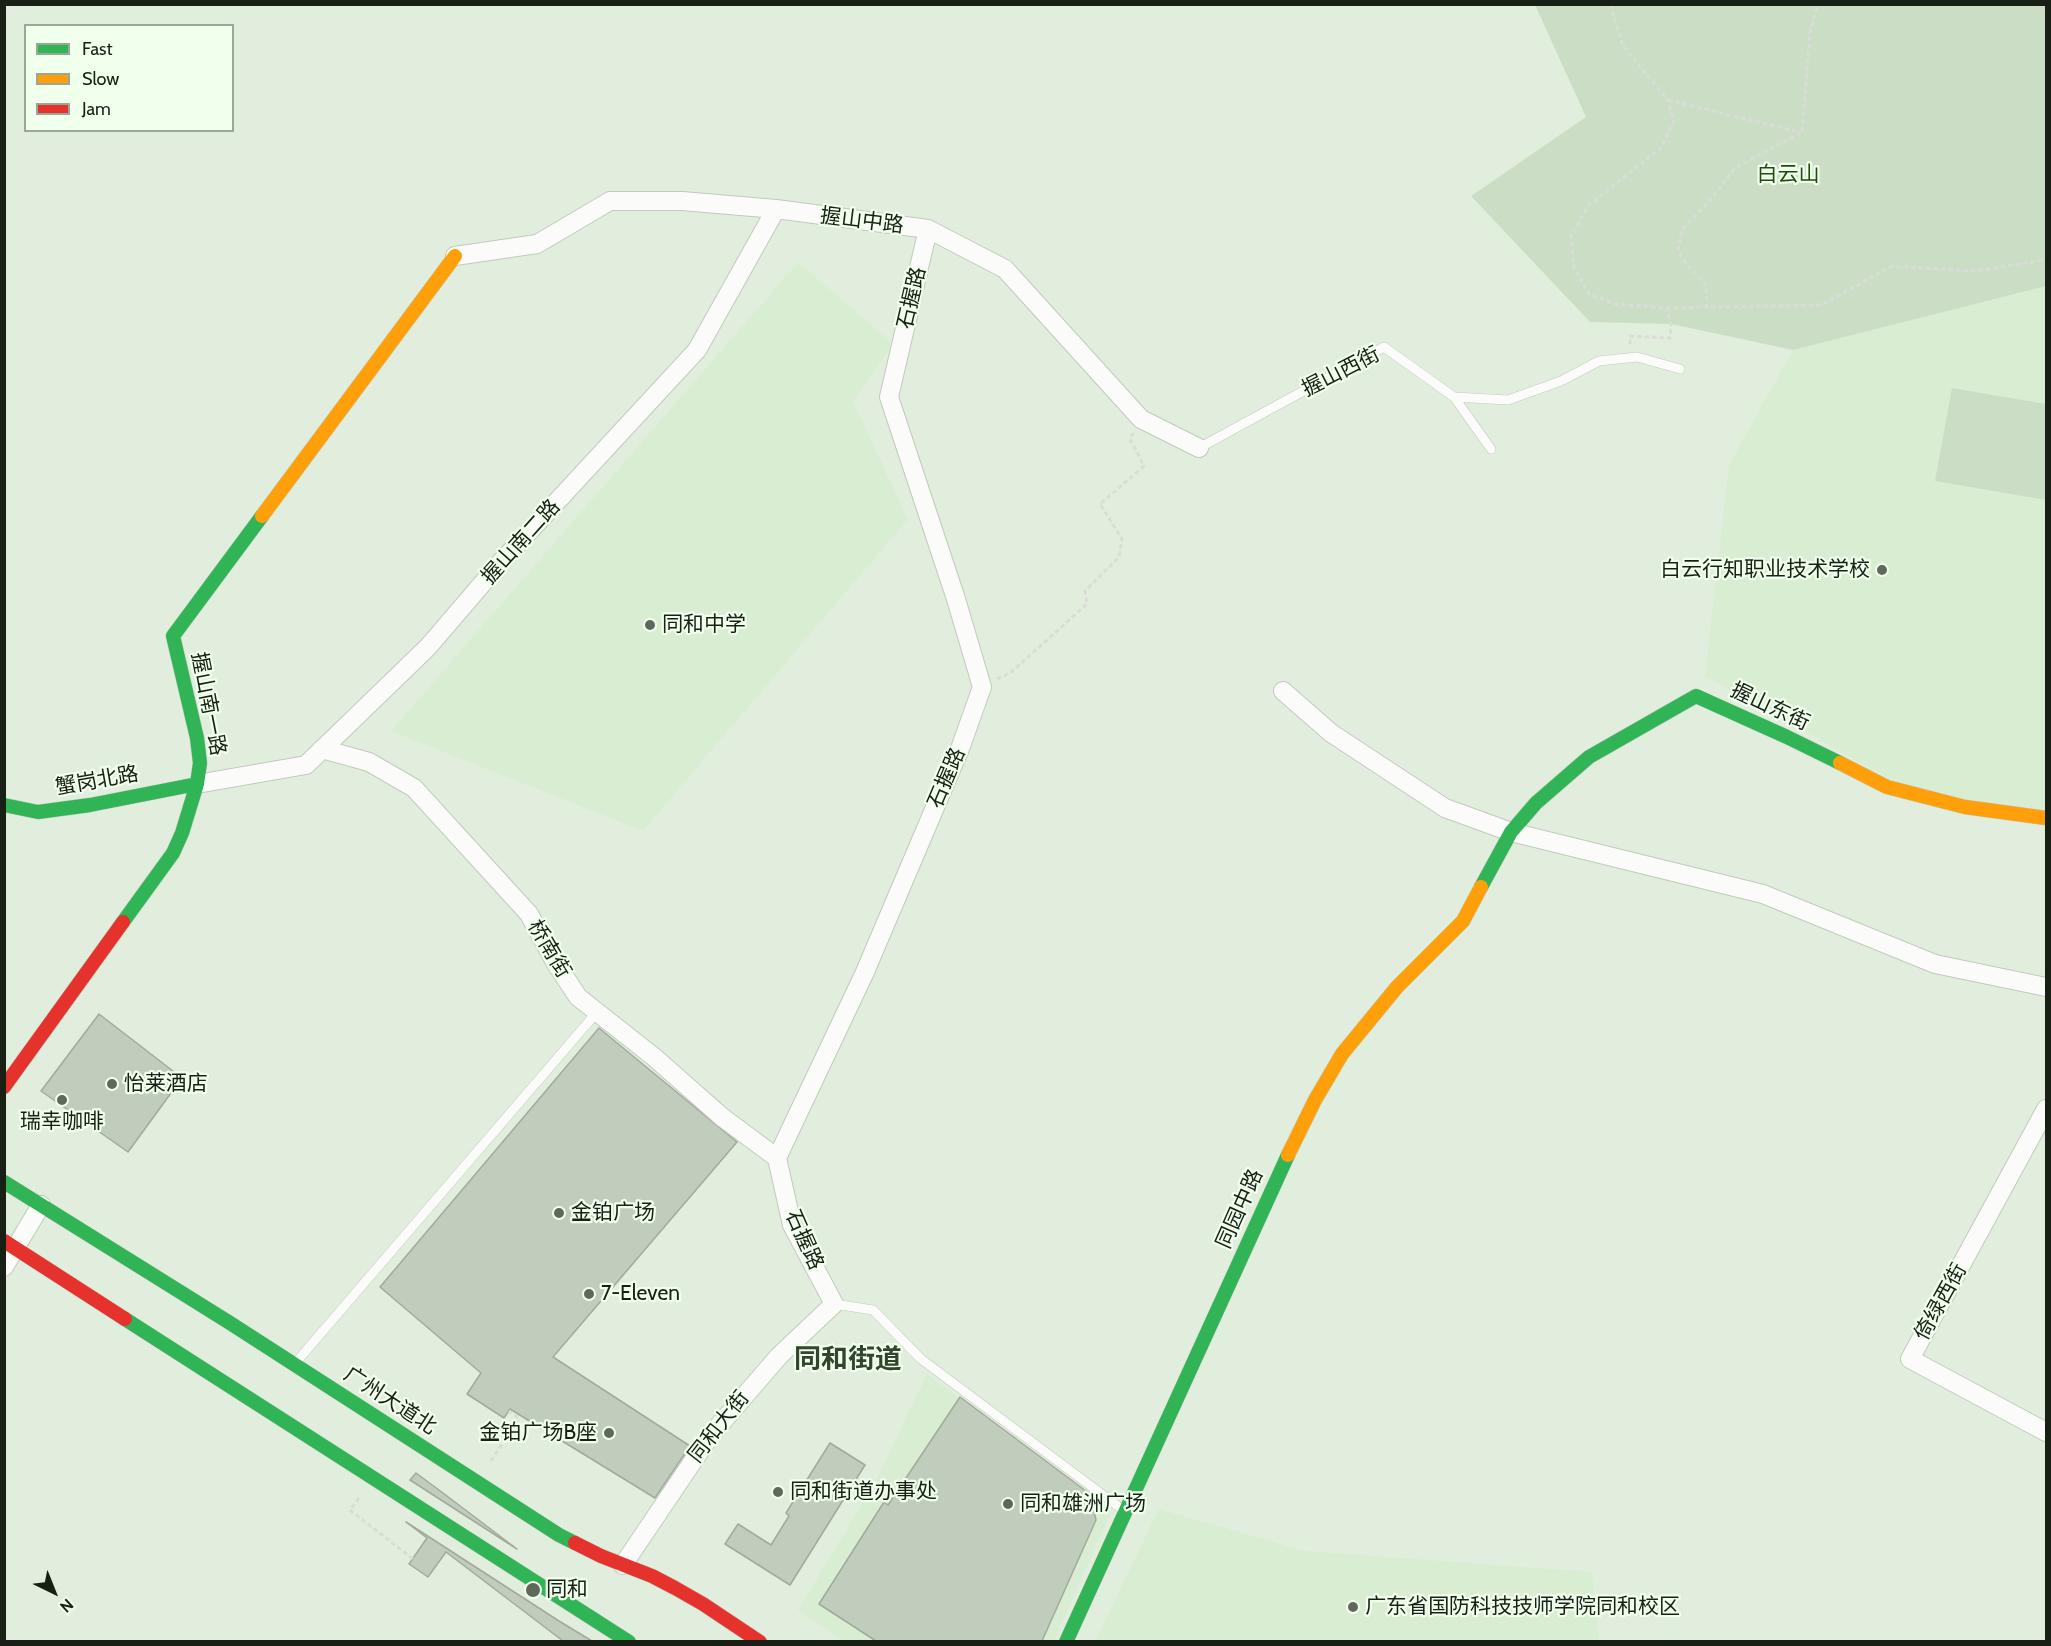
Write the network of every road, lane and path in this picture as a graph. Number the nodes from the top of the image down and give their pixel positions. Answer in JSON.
{"nodes":[{"id":1,"x":1610,"y":4,"type":"edge"},
{"id":2,"x":1818,"y":4,"type":"edge"},
{"id":3,"x":1668,"y":100,"type":"junction"},
{"id":4,"x":1802,"y":132,"type":"junction"},
{"id":5,"x":776,"y":210,"type":"junction"},
{"id":6,"x":928,"y":229,"type":"junction"},
{"id":7,"x":455,"y":256,"type":"joint"},
{"id":8,"x":2046,"y":260,"type":"edge"},
{"id":9,"x":1666,"y":308,"type":"junction"},
{"id":10,"x":1707,"y":309,"type":"junction"},
{"id":11,"x":1630,"y":358,"type":"junction"},
{"id":12,"x":1680,"y":369,"type":"dead end"},
{"id":13,"x":1454,"y":397,"type":"junction"},
{"id":14,"x":1141,"y":419,"type":"junction"},
{"id":15,"x":1199,"y":448,"type":"joint"},
{"id":16,"x":1491,"y":449,"type":"dead end"},
{"id":17,"x":982,"y":687,"type":"junction"},
{"id":18,"x":1283,"y":691,"type":"dead end"},
{"id":19,"x":322,"y":749,"type":"junction"},
{"id":20,"x":197,"y":784,"type":"junction"},
{"id":21,"x":4,"y":805,"type":"edge"},
{"id":22,"x":2046,"y":818,"type":"edge"},
{"id":23,"x":1512,"y":832,"type":"junction"},
{"id":24,"x":2046,"y":987,"type":"edge"},
{"id":25,"x":597,"y":1012,"type":"junction"},
{"id":26,"x":4,"y":1086,"type":"edge"},
{"id":27,"x":2046,"y":1109,"type":"edge"},
{"id":28,"x":777,"y":1158,"type":"junction"},
{"id":29,"x":4,"y":1182,"type":"edge"},
{"id":30,"x":41,"y":1205,"type":"junction"},
{"id":31,"x":10,"y":1245,"type":"edge"},
{"id":32,"x":4,"y":1267,"type":"edge"},
{"id":33,"x":834,"y":1304,"type":"junction"},
{"id":34,"x":295,"y":1364,"type":"junction"},
{"id":35,"x":509,"y":1411,"type":"dead end"},
{"id":36,"x":2046,"y":1432,"type":"edge"},
{"id":37,"x":374,"y":1479,"type":"junction"},
{"id":38,"x":477,"y":1482,"type":"junction"},
{"id":39,"x":1126,"y":1512,"type":"junction"},
{"id":40,"x":413,"y":1559,"type":"dead end"},
{"id":41,"x":623,"y":1565,"type":"junction"},
{"id":42,"x":629,"y":1641,"type":"edge"},
{"id":43,"x":760,"y":1641,"type":"edge"},
{"id":44,"x":1066,"y":1641,"type":"edge"}],
"edges":[{"from":1,"to":3,"type":"path"},
{"from":2,"to":4,"type":"path"},
{"from":3,"to":4,"type":"path"},
{"from":3,"to":9,"type":"path"},
{"from":4,"to":10,"type":"path"},
{"from":5,"to":6,"type":"street","name":"握山中路"},
{"from":5,"to":7,"type":"street","name":"握山中路"},
{"from":5,"to":19,"type":"street","name":"握山南二路"},
{"from":6,"to":14,"type":"street","name":"握山中路"},
{"from":6,"to":17,"type":"street","name":"石握路"},
{"from":7,"to":20,"type":"main road","name":"握山南一路"},
{"from":8,"to":10,"type":"path"},
{"from":9,"to":10,"type":"path"},
{"from":9,"to":11,"type":"path"},
{"from":11,"to":12,"type":"lane"},
{"from":11,"to":13,"type":"lane"},
{"from":13,"to":15,"type":"lane","name":"握山西街"},
{"from":13,"to":16,"type":"lane","name":"握山西街"},
{"from":14,"to":15,"type":"street","name":"握山中路"},
{"from":14,"to":17,"type":"path"},
{"from":17,"to":28,"type":"street","name":"石握路"},
{"from":18,"to":23,"type":"street"},
{"from":19,"to":20,"type":"street","name":"握山南二路"},
{"from":19,"to":25,"type":"street","name":"桥南街"},
{"from":20,"to":21,"type":"main road","name":"蟹岗北路"},
{"from":20,"to":26,"type":"main road","name":"握山南一路"},
{"from":22,"to":23,"type":"main road","name":"握山东街"},
{"from":23,"to":24,"type":"street"},
{"from":23,"to":39,"type":"main road","name":"同园中路"},
{"from":25,"to":28,"type":"street","name":"桥南街"},
{"from":25,"to":34,"type":"lane"},
{"from":27,"to":36,"type":"street","name":"倚绿西街"},
{"from":28,"to":33,"type":"street","name":"石握路"},
{"from":29,"to":30,"type":"main road","name":"广州大道北"},
{"from":30,"to":31,"type":"street"},
{"from":30,"to":34,"type":"main road","name":"广州大道北"},
{"from":31,"to":32,"type":"street"},
{"from":31,"to":37,"type":"main road"},
{"from":33,"to":39,"type":"lane"},
{"from":33,"to":41,"type":"street","name":"同和大街"},
{"from":34,"to":38,"type":"main road","name":"广州大道北"},
{"from":35,"to":38,"type":"path"},
{"from":37,"to":40,"type":"path"},
{"from":37,"to":42,"type":"main road"},
{"from":38,"to":41,"type":"main road","name":"广州大道北"},
{"from":39,"to":44,"type":"main road","name":"同园中路"},
{"from":41,"to":43,"type":"main road","name":"广州大道北"}]}
